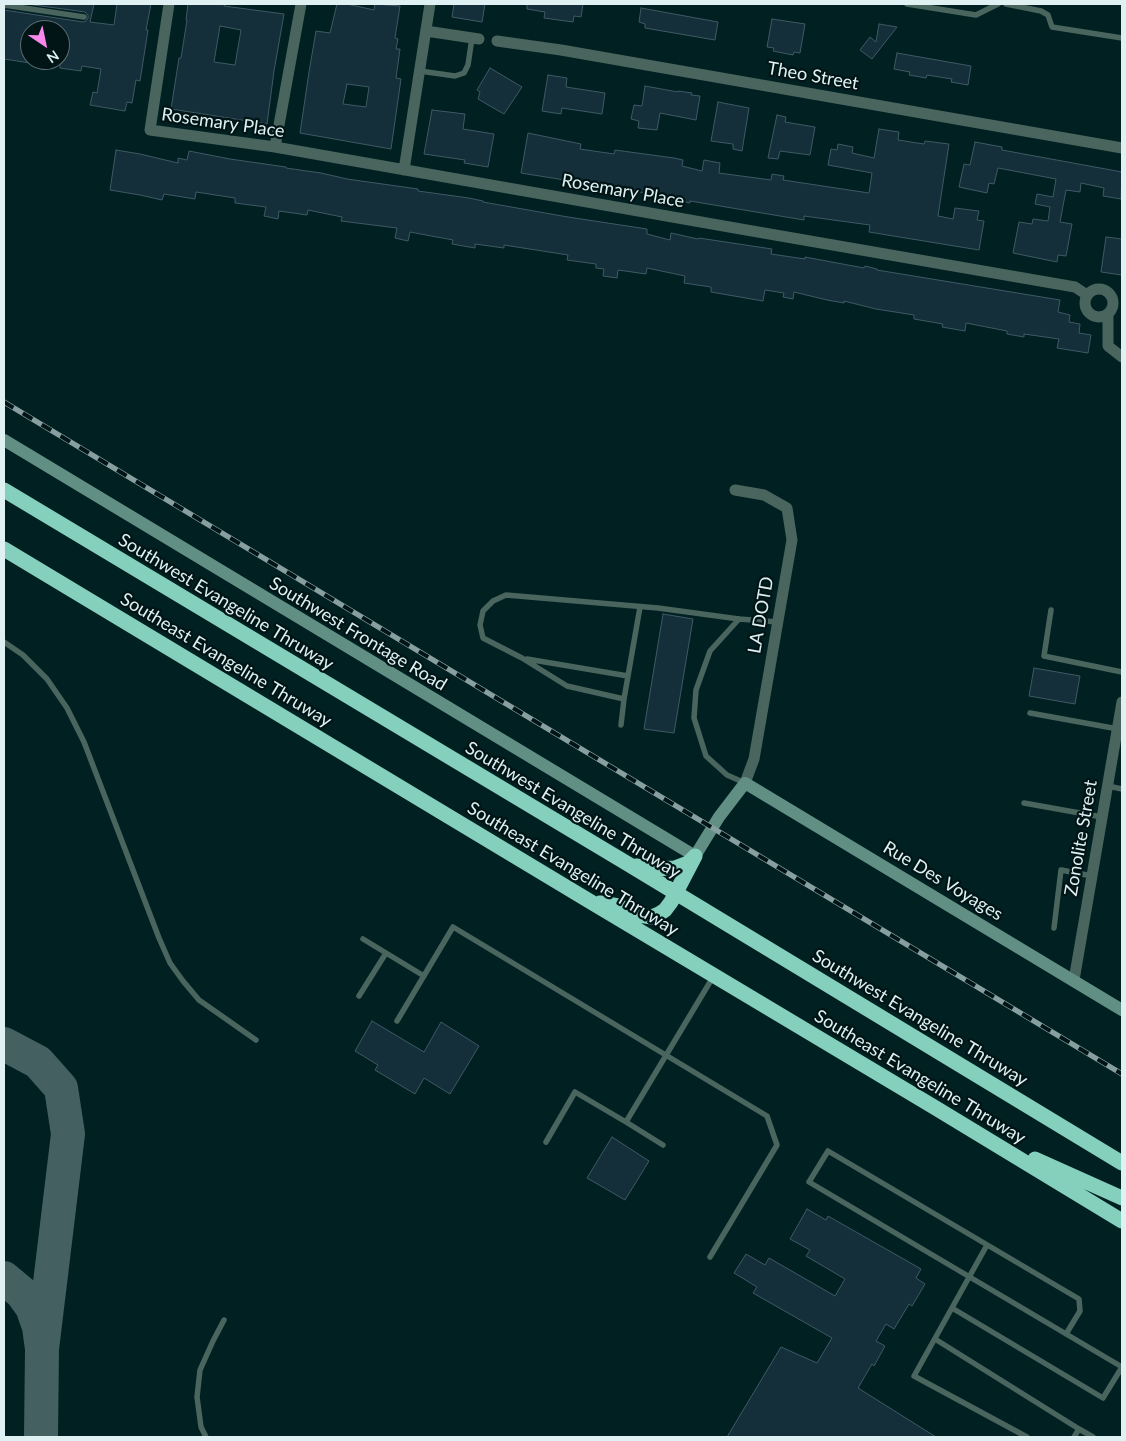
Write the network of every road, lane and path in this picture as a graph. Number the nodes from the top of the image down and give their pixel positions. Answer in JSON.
{"nodes":[{"id":1,"x":169,"y":4,"type":"edge"},
{"id":2,"x":302,"y":4,"type":"edge"},
{"id":3,"x":430,"y":4,"type":"edge"},
{"id":4,"x":907,"y":4,"type":"edge"},
{"id":5,"x":998,"y":4,"type":"edge"},
{"id":6,"x":1006,"y":4,"type":"edge"},
{"id":7,"x":4,"y":5,"type":"edge"},
{"id":8,"x":84,"y":17,"type":"dead end"},
{"id":9,"x":426,"y":30,"type":"junction"},
{"id":10,"x":1122,"y":38,"type":"edge"},
{"id":11,"x":476,"y":39,"type":"joint"},
{"id":12,"x":497,"y":41,"type":"dead end"},
{"id":13,"x":420,"y":71,"type":"junction"},
{"id":14,"x":275,"y":147,"type":"junction"},
{"id":15,"x":1122,"y":148,"type":"edge"},
{"id":16,"x":404,"y":170,"type":"junction"},
{"id":17,"x":1087,"y":295,"type":"junction"},
{"id":18,"x":1108,"y":314,"type":"junction"},
{"id":19,"x":1122,"y":357,"type":"edge"},
{"id":20,"x":4,"y":440,"type":"edge"},
{"id":21,"x":4,"y":490,"type":"edge"},
{"id":22,"x":735,"y":490,"type":"dead end"},
{"id":23,"x":4,"y":549,"type":"edge"},
{"id":24,"x":640,"y":606,"type":"junction"},
{"id":25,"x":1051,"y":610,"type":"dead end"},
{"id":26,"x":739,"y":619,"type":"junction"},
{"id":27,"x":778,"y":622,"type":"junction"},
{"id":28,"x":4,"y":642,"type":"edge"},
{"id":29,"x":522,"y":658,"type":"junction"},
{"id":30,"x":1122,"y":672,"type":"edge"},
{"id":31,"x":628,"y":676,"type":"junction"},
{"id":32,"x":624,"y":699,"type":"junction"},
{"id":33,"x":1122,"y":702,"type":"edge"},
{"id":34,"x":1030,"y":713,"type":"dead end"},
{"id":35,"x":620,"y":725,"type":"dead end"},
{"id":36,"x":1118,"y":729,"type":"junction"},
{"id":37,"x":1117,"y":759,"type":"edge"},
{"id":38,"x":745,"y":783,"type":"junction"},
{"id":39,"x":1108,"y":786,"type":"junction"},
{"id":40,"x":1122,"y":788,"type":"edge"},
{"id":41,"x":1024,"y":803,"type":"dead end"},
{"id":42,"x":1102,"y":817,"type":"junction"},
{"id":43,"x":695,"y":856,"type":"junction"},
{"id":44,"x":628,"y":864,"type":"junction"},
{"id":45,"x":1092,"y":876,"type":"junction"},
{"id":46,"x":676,"y":893,"type":"junction"},
{"id":47,"x":591,"y":902,"type":"junction"},
{"id":48,"x":1054,"y":928,"type":"dead end"},
{"id":49,"x":363,"y":939,"type":"dead end"},
{"id":50,"x":386,"y":953,"type":"junction"},
{"id":51,"x":714,"y":975,"type":"junction"},
{"id":52,"x":424,"y":976,"type":"junction"},
{"id":53,"x":1074,"y":980,"type":"junction"},
{"id":54,"x":360,"y":996,"type":"dead end"},
{"id":55,"x":1122,"y":1010,"type":"edge"},
{"id":56,"x":397,"y":1021,"type":"dead end"},
{"id":57,"x":256,"y":1040,"type":"dead end"},
{"id":58,"x":666,"y":1055,"type":"junction"},
{"id":59,"x":626,"y":1122,"type":"junction"},
{"id":60,"x":981,"y":1135,"type":"junction"},
{"id":61,"x":546,"y":1142,"type":"dead end"},
{"id":62,"x":663,"y":1145,"type":"dead end"},
{"id":63,"x":1122,"y":1163,"type":"edge"},
{"id":64,"x":1122,"y":1198,"type":"edge"},
{"id":65,"x":1122,"y":1221,"type":"edge"},
{"id":66,"x":987,"y":1245,"type":"junction"},
{"id":67,"x":710,"y":1257,"type":"dead end"},
{"id":68,"x":970,"y":1277,"type":"junction"},
{"id":69,"x":952,"y":1308,"type":"junction"},
{"id":70,"x":224,"y":1320,"type":"dead end"},
{"id":71,"x":1066,"y":1334,"type":"junction"},
{"id":72,"x":935,"y":1339,"type":"junction"},
{"id":73,"x":1122,"y":1367,"type":"edge"},
{"id":74,"x":1080,"y":1429,"type":"junction"},
{"id":75,"x":206,"y":1437,"type":"edge"},
{"id":76,"x":1027,"y":1437,"type":"edge"},
{"id":77,"x":1074,"y":1437,"type":"edge"},
{"id":78,"x":1093,"y":1437,"type":"edge"}],
"edges":[{"from":1,"to":14,"type":"street","name":"Rosemary Place"},
{"from":2,"to":14,"type":"street"},
{"from":3,"to":9,"type":"street"},
{"from":4,"to":5,"type":"lane"},
{"from":6,"to":10,"type":"lane"},
{"from":7,"to":8,"type":"lane"},
{"from":9,"to":11,"type":"street"},
{"from":9,"to":13,"type":"street"},
{"from":11,"to":13,"type":"lane"},
{"from":12,"to":15,"type":"street","name":"Theo Street"},
{"from":13,"to":16,"type":"street"},
{"from":14,"to":16,"type":"street","name":"Rosemary Place"},
{"from":16,"to":17,"type":"street","name":"Rosemary Place"},
{"from":17,"to":18,"type":"street"},
{"from":17,"to":18,"type":"street","name":"Rosemary Place"},
{"from":18,"to":19,"type":"street","name":"Rosemary Place"},
{"from":20,"to":43,"type":"main road","name":"Southwest Frontage Road"},
{"from":21,"to":44,"type":"highway","name":"Southwest Evangeline Thruway"},
{"from":22,"to":27,"type":"street","name":"LA DOTD"},
{"from":23,"to":47,"type":"highway","name":"Southeast Evangeline Thruway"},
{"from":24,"to":26,"type":"lane"},
{"from":24,"to":29,"type":"lane"},
{"from":24,"to":31,"type":"lane"},
{"from":25,"to":30,"type":"lane"},
{"from":26,"to":27,"type":"lane"},
{"from":26,"to":38,"type":"lane"},
{"from":27,"to":38,"type":"street","name":"LA DOTD"},
{"from":28,"to":57,"type":"lane"},
{"from":29,"to":31,"type":"lane"},
{"from":29,"to":32,"type":"lane"},
{"from":31,"to":32,"type":"lane"},
{"from":32,"to":35,"type":"lane"},
{"from":33,"to":36,"type":"street","name":"Zonolite Street"},
{"from":34,"to":36,"type":"lane"},
{"from":36,"to":37,"type":"street","name":"Zonolite Street"},
{"from":37,"to":39,"type":"street","name":"Zonolite Street"},
{"from":38,"to":43,"type":"main road"},
{"from":38,"to":53,"type":"main road","name":"Rue Des Voyages"},
{"from":39,"to":40,"type":"lane"},
{"from":39,"to":42,"type":"street","name":"Zonolite Street"},
{"from":41,"to":42,"type":"lane"},
{"from":42,"to":45,"type":"street","name":"Zonolite Street"},
{"from":43,"to":44,"type":"highway"},
{"from":43,"to":46,"type":"highway"},
{"from":44,"to":46,"type":"highway","name":"Southwest Evangeline Thruway"},
{"from":45,"to":48,"type":"lane"},
{"from":45,"to":53,"type":"street","name":"Zonolite Street"},
{"from":46,"to":47,"type":"highway"},
{"from":46,"to":63,"type":"highway","name":"Southwest Evangeline Thruway"},
{"from":47,"to":51,"type":"highway","name":"Southeast Evangeline Thruway"},
{"from":49,"to":50,"type":"lane"},
{"from":50,"to":52,"type":"lane"},
{"from":50,"to":54,"type":"lane"},
{"from":51,"to":58,"type":"lane"},
{"from":51,"to":60,"type":"highway","name":"Southeast Evangeline Thruway"},
{"from":52,"to":56,"type":"lane"},
{"from":52,"to":58,"type":"lane"},
{"from":53,"to":55,"type":"main road","name":"Rue Des Voyages"},
{"from":58,"to":59,"type":"lane"},
{"from":58,"to":67,"type":"lane"},
{"from":59,"to":61,"type":"lane"},
{"from":59,"to":62,"type":"lane"},
{"from":60,"to":64,"type":"highway"},
{"from":60,"to":65,"type":"highway","name":"Southeast Evangeline Thruway"},
{"from":66,"to":68,"type":"lane"},
{"from":66,"to":68,"type":"lane"},
{"from":66,"to":71,"type":"lane"},
{"from":68,"to":69,"type":"lane"},
{"from":68,"to":71,"type":"lane"},
{"from":69,"to":72,"type":"lane"},
{"from":69,"to":73,"type":"lane"},
{"from":70,"to":75,"type":"lane"},
{"from":71,"to":73,"type":"lane"},
{"from":72,"to":74,"type":"lane"},
{"from":72,"to":76,"type":"lane"},
{"from":74,"to":77,"type":"lane"},
{"from":74,"to":78,"type":"lane"}]}
